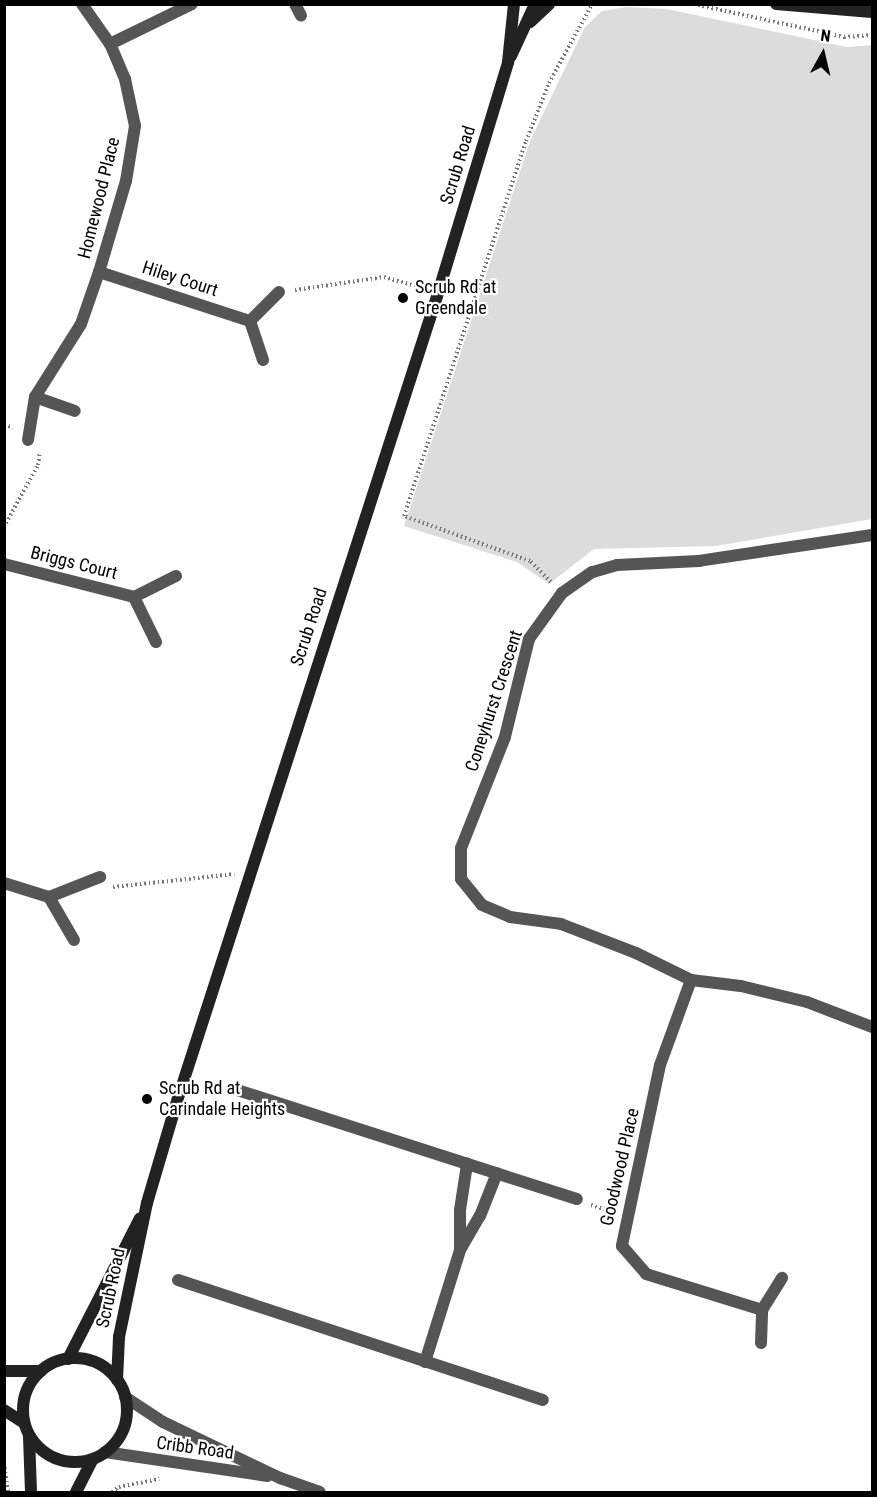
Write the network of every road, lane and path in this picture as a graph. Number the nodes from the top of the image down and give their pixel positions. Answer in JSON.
{"nodes":[{"id":1,"x":82,"y":4,"type":"edge"},
{"id":2,"x":192,"y":4,"type":"edge"},
{"id":3,"x":514,"y":4,"type":"edge"},
{"id":4,"x":536,"y":4,"type":"edge"},
{"id":5,"x":549,"y":4,"type":"edge"},
{"id":6,"x":592,"y":4,"type":"edge"},
{"id":7,"x":776,"y":4,"type":"edge"},
{"id":8,"x":873,"y":12,"type":"edge"},
{"id":9,"x":530,"y":22,"type":"junction"},
{"id":10,"x":110,"y":44,"type":"junction"},
{"id":11,"x":508,"y":62,"type":"junction"},
{"id":12,"x":99,"y":272,"type":"junction"},
{"id":13,"x":279,"y":292,"type":"joint"},
{"id":14,"x":438,"y":292,"type":"junction"},
{"id":15,"x":250,"y":321,"type":"junction"},
{"id":16,"x":263,"y":360,"type":"dead end"},
{"id":17,"x":34,"y":397,"type":"junction"},
{"id":18,"x":75,"y":411,"type":"dead end"},
{"id":19,"x":4,"y":425,"type":"edge"},
{"id":20,"x":28,"y":440,"type":"junction"},
{"id":21,"x":4,"y":527,"type":"edge"},
{"id":22,"x":873,"y":535,"type":"edge"},
{"id":23,"x":4,"y":564,"type":"edge"},
{"id":24,"x":176,"y":576,"type":"dead end"},
{"id":25,"x":562,"y":593,"type":"junction"},
{"id":26,"x":134,"y":597,"type":"junction"},
{"id":27,"x":156,"y":642,"type":"dead end"},
{"id":28,"x":250,"y":872,"type":"junction"},
{"id":29,"x":99,"y":877,"type":"joint"},
{"id":30,"x":4,"y":883,"type":"edge"},
{"id":31,"x":49,"y":897,"type":"junction"},
{"id":32,"x":74,"y":940,"type":"dead end"},
{"id":33,"x":691,"y":980,"type":"junction"},
{"id":34,"x":873,"y":1027,"type":"edge"},
{"id":35,"x":234,"y":1089,"type":"dead end"},
{"id":36,"x":467,"y":1164,"type":"junction"},
{"id":37,"x":497,"y":1173,"type":"junction"},
{"id":38,"x":577,"y":1199,"type":"joint"},
{"id":39,"x":147,"y":1203,"type":"junction"},
{"id":40,"x":625,"y":1215,"type":"junction"},
{"id":41,"x":460,"y":1250,"type":"junction"},
{"id":42,"x":782,"y":1278,"type":"dead end"},
{"id":43,"x":178,"y":1280,"type":"dead end"},
{"id":44,"x":762,"y":1310,"type":"junction"},
{"id":45,"x":761,"y":1343,"type":"dead end"},
{"id":46,"x":68,"y":1359,"type":"junction"},
{"id":47,"x":425,"y":1362,"type":"junction"},
{"id":48,"x":4,"y":1371,"type":"edge"},
{"id":49,"x":41,"y":1371,"type":"junction"},
{"id":50,"x":117,"y":1380,"type":"junction"},
{"id":51,"x":125,"y":1397,"type":"junction"},
{"id":52,"x":543,"y":1400,"type":"dead end"},
{"id":53,"x":4,"y":1410,"type":"edge"},
{"id":54,"x":24,"y":1423,"type":"junction"},
{"id":55,"x":29,"y":1436,"type":"junction"},
{"id":56,"x":105,"y":1452,"type":"junction"},
{"id":57,"x":93,"y":1459,"type":"junction"},
{"id":58,"x":4,"y":1463,"type":"edge"},
{"id":59,"x":280,"y":1478,"type":"junction"},
{"id":60,"x":8,"y":1492,"type":"edge"},
{"id":61,"x":31,"y":1492,"type":"edge"},
{"id":62,"x":76,"y":1492,"type":"edge"},
{"id":63,"x":320,"y":1492,"type":"edge"}],
"edges":[{"from":1,"to":10,"type":"street","name":"Homewood Place"},
{"from":2,"to":10,"type":"street"},
{"from":3,"to":11,"type":"street","name":"Scrub Road"},
{"from":4,"to":9,"type":"street","name":"Scrub Road"},
{"from":5,"to":9,"type":"street"},
{"from":6,"to":25,"type":"path"},
{"from":7,"to":8,"type":"street"},
{"from":9,"to":11,"type":"street","name":"Scrub Road"},
{"from":10,"to":12,"type":"street","name":"Homewood Place"},
{"from":11,"to":14,"type":"street","name":"Scrub Road"},
{"from":12,"to":15,"type":"street","name":"Hiley Court"},
{"from":12,"to":17,"type":"street","name":"Homewood Place"},
{"from":13,"to":14,"type":"path"},
{"from":13,"to":15,"type":"street"},
{"from":14,"to":28,"type":"street","name":"Scrub Road"},
{"from":15,"to":16,"type":"street"},
{"from":17,"to":18,"type":"street"},
{"from":17,"to":20,"type":"street","name":"Homewood Place"},
{"from":19,"to":20,"type":"path"},
{"from":20,"to":21,"type":"path"},
{"from":22,"to":25,"type":"street","name":"Coneyhurst Crescent"},
{"from":23,"to":26,"type":"street","name":"Briggs Court"},
{"from":24,"to":26,"type":"street","name":"Briggs Court"},
{"from":25,"to":33,"type":"street","name":"Coneyhurst Crescent"},
{"from":26,"to":27,"type":"street","name":"Briggs Court"},
{"from":28,"to":29,"type":"path"},
{"from":28,"to":39,"type":"street","name":"Scrub Road"},
{"from":29,"to":31,"type":"street"},
{"from":30,"to":31,"type":"street"},
{"from":31,"to":32,"type":"street"},
{"from":33,"to":34,"type":"street","name":"Coneyhurst Crescent"},
{"from":33,"to":40,"type":"street","name":"Goodwood Place"},
{"from":35,"to":36,"type":"street"},
{"from":36,"to":37,"type":"street"},
{"from":36,"to":41,"type":"street"},
{"from":37,"to":38,"type":"street"},
{"from":37,"to":41,"type":"street"},
{"from":38,"to":40,"type":"path"},
{"from":39,"to":46,"type":"street","name":"Scrub Road"},
{"from":39,"to":50,"type":"street","name":"Scrub Road"},
{"from":40,"to":44,"type":"street","name":"Goodwood Place"},
{"from":41,"to":47,"type":"street"},
{"from":42,"to":44,"type":"street"},
{"from":43,"to":47,"type":"street"},
{"from":44,"to":45,"type":"street"},
{"from":46,"to":49,"type":"street"},
{"from":46,"to":50,"type":"street"},
{"from":47,"to":52,"type":"street"},
{"from":48,"to":49,"type":"street"},
{"from":49,"to":54,"type":"street"},
{"from":50,"to":51,"type":"street"},
{"from":51,"to":56,"type":"street"},
{"from":51,"to":59,"type":"street","name":"Cribb Road"},
{"from":53,"to":54,"type":"street"},
{"from":54,"to":55,"type":"street"},
{"from":55,"to":57,"type":"street"},
{"from":55,"to":61,"type":"street"},
{"from":56,"to":57,"type":"street"},
{"from":56,"to":59,"type":"street","name":"Cribb Road"},
{"from":57,"to":62,"type":"street"},
{"from":58,"to":60,"type":"path"},
{"from":59,"to":63,"type":"street","name":"Cribb Road"}]}
